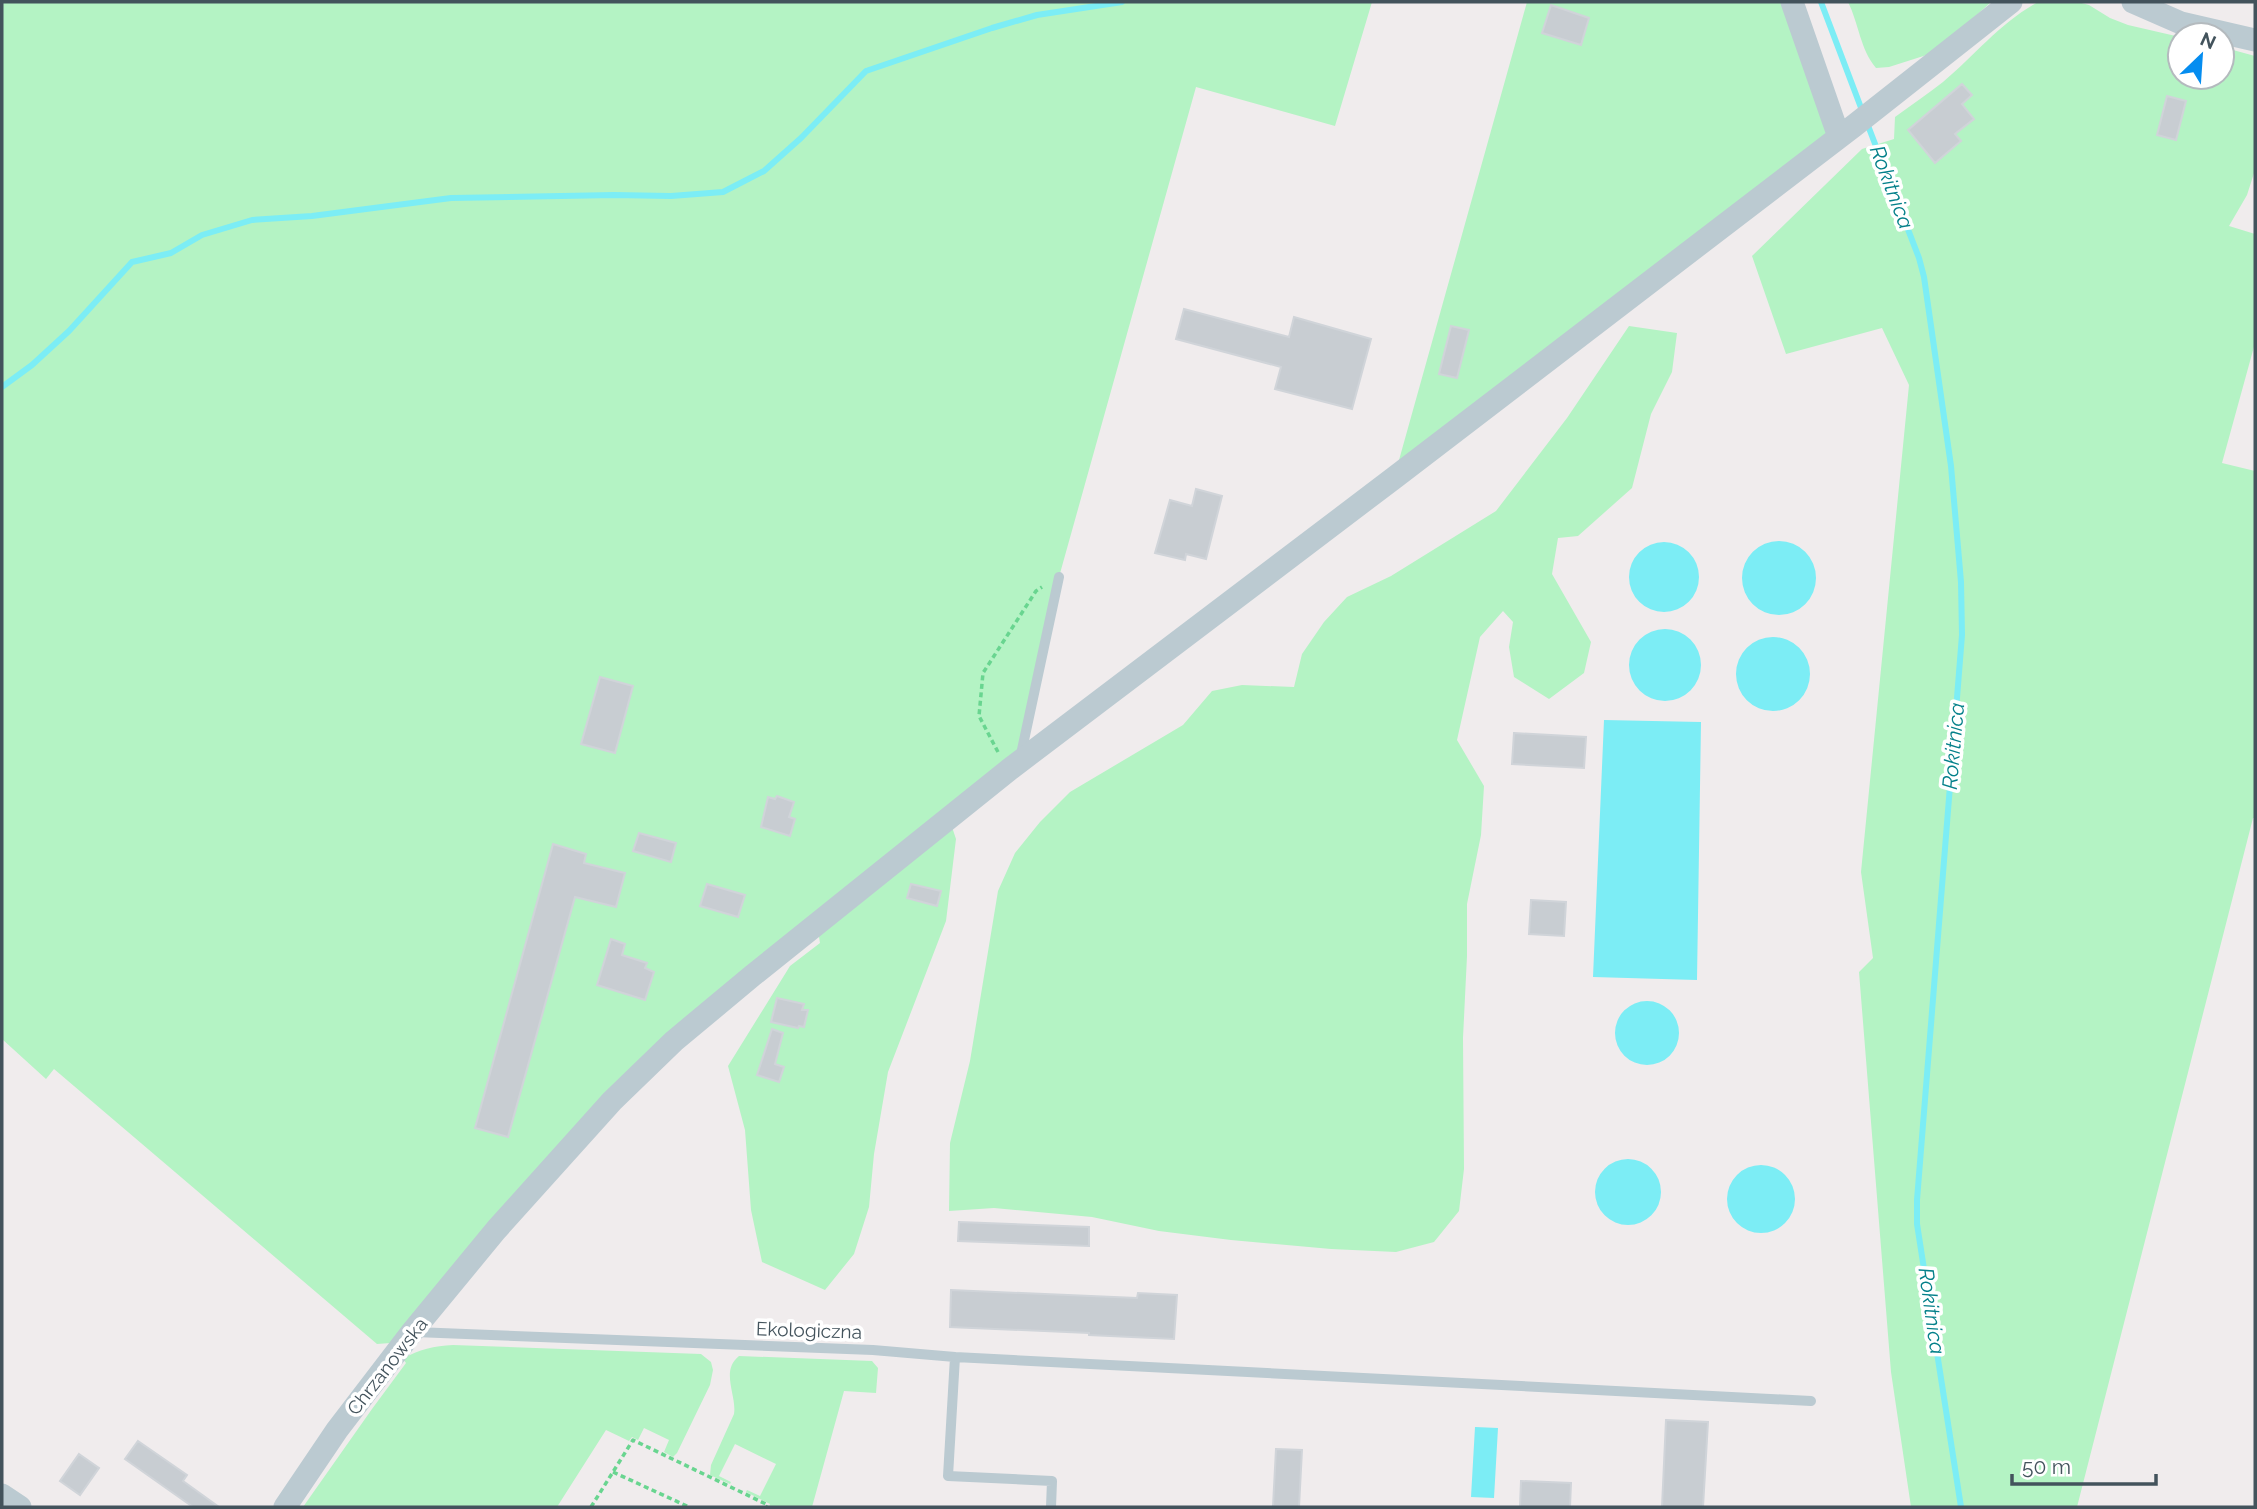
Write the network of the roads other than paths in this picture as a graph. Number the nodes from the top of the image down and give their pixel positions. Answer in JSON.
{"nodes":[{"id":1,"x":1792,"y":2,"type":"edge"},
{"id":2,"x":2011,"y":2,"type":"edge"},
{"id":3,"x":2133,"y":2,"type":"edge"},
{"id":4,"x":2255,"y":40,"type":"edge"},
{"id":5,"x":1847,"y":131,"type":"junction"},
{"id":6,"x":1059,"y":577,"type":"road end"},
{"id":7,"x":1014,"y":765,"type":"junction"},
{"id":8,"x":412,"y":1332,"type":"junction"},
{"id":9,"x":955,"y":1357,"type":"junction"},
{"id":10,"x":1811,"y":1401,"type":"dead end"},
{"id":11,"x":2,"y":1495,"type":"edge"},
{"id":12,"x":20,"y":1507,"type":"edge"},
{"id":13,"x":285,"y":1507,"type":"edge"},
{"id":14,"x":1051,"y":1507,"type":"edge"}],
"edges":[{"from":1,"to":5,"type":"street"},
{"from":2,"to":5,"type":"street","name":"Chrzanowska"},
{"from":3,"to":4,"type":"street"},
{"from":5,"to":7,"type":"street","name":"Chrzanowska"},
{"from":6,"to":7,"type":"lane"},
{"from":7,"to":8,"type":"street","name":"Chrzanowska"},
{"from":8,"to":9,"type":"lane","name":"Ekologiczna"},
{"from":8,"to":13,"type":"street","name":"Chrzanowska"},
{"from":9,"to":10,"type":"lane","name":"Ekologiczna"},
{"from":9,"to":14,"type":"lane"},
{"from":11,"to":12,"type":"street"}]}
